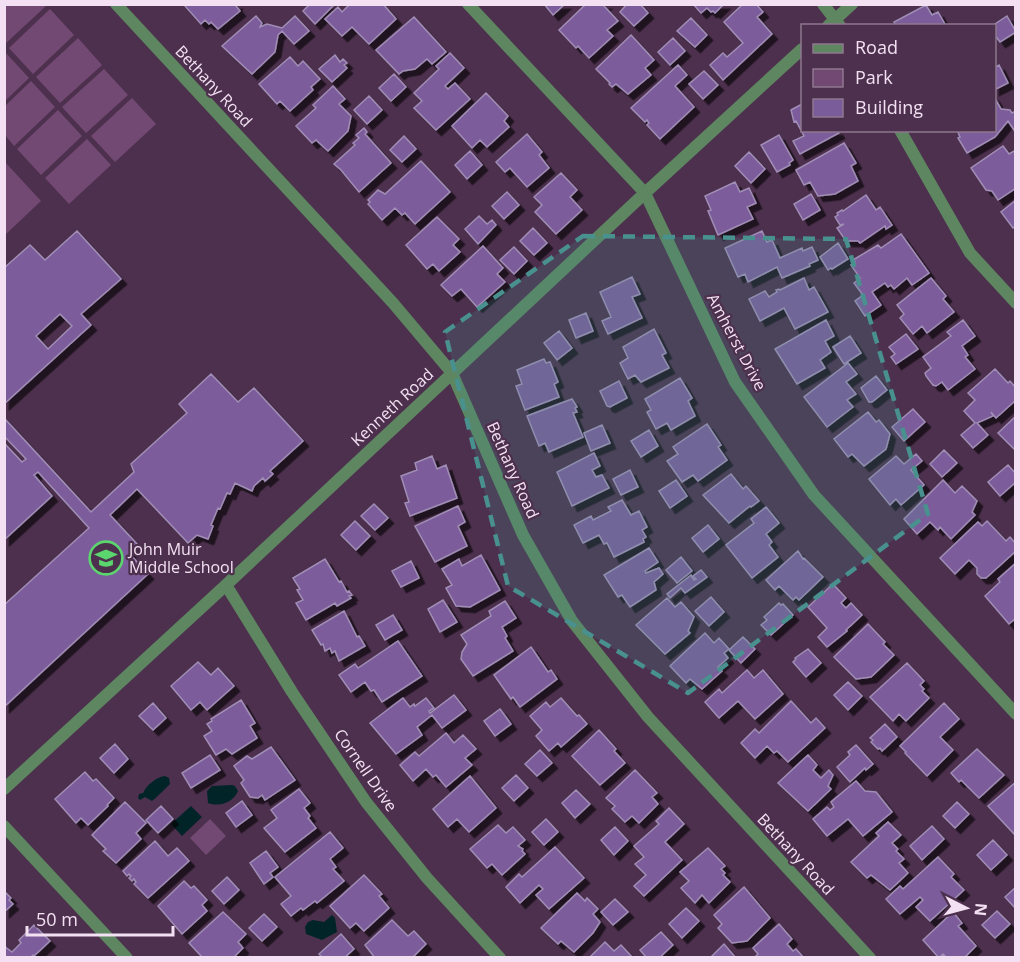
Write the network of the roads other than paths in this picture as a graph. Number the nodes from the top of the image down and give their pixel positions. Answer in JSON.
{"nodes":[{"id":1,"x":116,"y":4,"type":"edge"},
{"id":2,"x":468,"y":4,"type":"edge"},
{"id":3,"x":823,"y":4,"type":"edge"},
{"id":4,"x":852,"y":4,"type":"edge"},
{"id":5,"x":834,"y":23,"type":"edge"},
{"id":6,"x":801,"y":50,"type":"edge"},
{"id":7,"x":901,"y":132,"type":"edge"},
{"id":8,"x":645,"y":193,"type":"junction"},
{"id":9,"x":1016,"y":303,"type":"edge"},
{"id":10,"x":452,"y":374,"type":"junction"},
{"id":11,"x":226,"y":585,"type":"junction"},
{"id":12,"x":1016,"y":714,"type":"edge"},
{"id":13,"x":4,"y":789,"type":"edge"},
{"id":14,"x":4,"y":826,"type":"edge"},
{"id":15,"x":127,"y":957,"type":"edge"},
{"id":16,"x":500,"y":957,"type":"edge"},
{"id":17,"x":870,"y":957,"type":"edge"}],
"edges":[{"from":1,"to":10,"type":"street","name":"Bethany Road"},
{"from":2,"to":8,"type":"street","name":"Amherst Drive"},
{"from":3,"to":5,"type":"street"},
{"from":4,"to":5,"type":"street"},
{"from":6,"to":8,"type":"street","name":"Kenneth Road"},
{"from":7,"to":9,"type":"street"},
{"from":8,"to":10,"type":"street","name":"Kenneth Road"},
{"from":8,"to":12,"type":"street","name":"Amherst Drive"},
{"from":10,"to":11,"type":"street","name":"Kenneth Road"},
{"from":10,"to":17,"type":"street","name":"Bethany Road"},
{"from":11,"to":13,"type":"street","name":"Kenneth Road"},
{"from":11,"to":16,"type":"street","name":"Cornell Drive"},
{"from":14,"to":15,"type":"street"}]}
